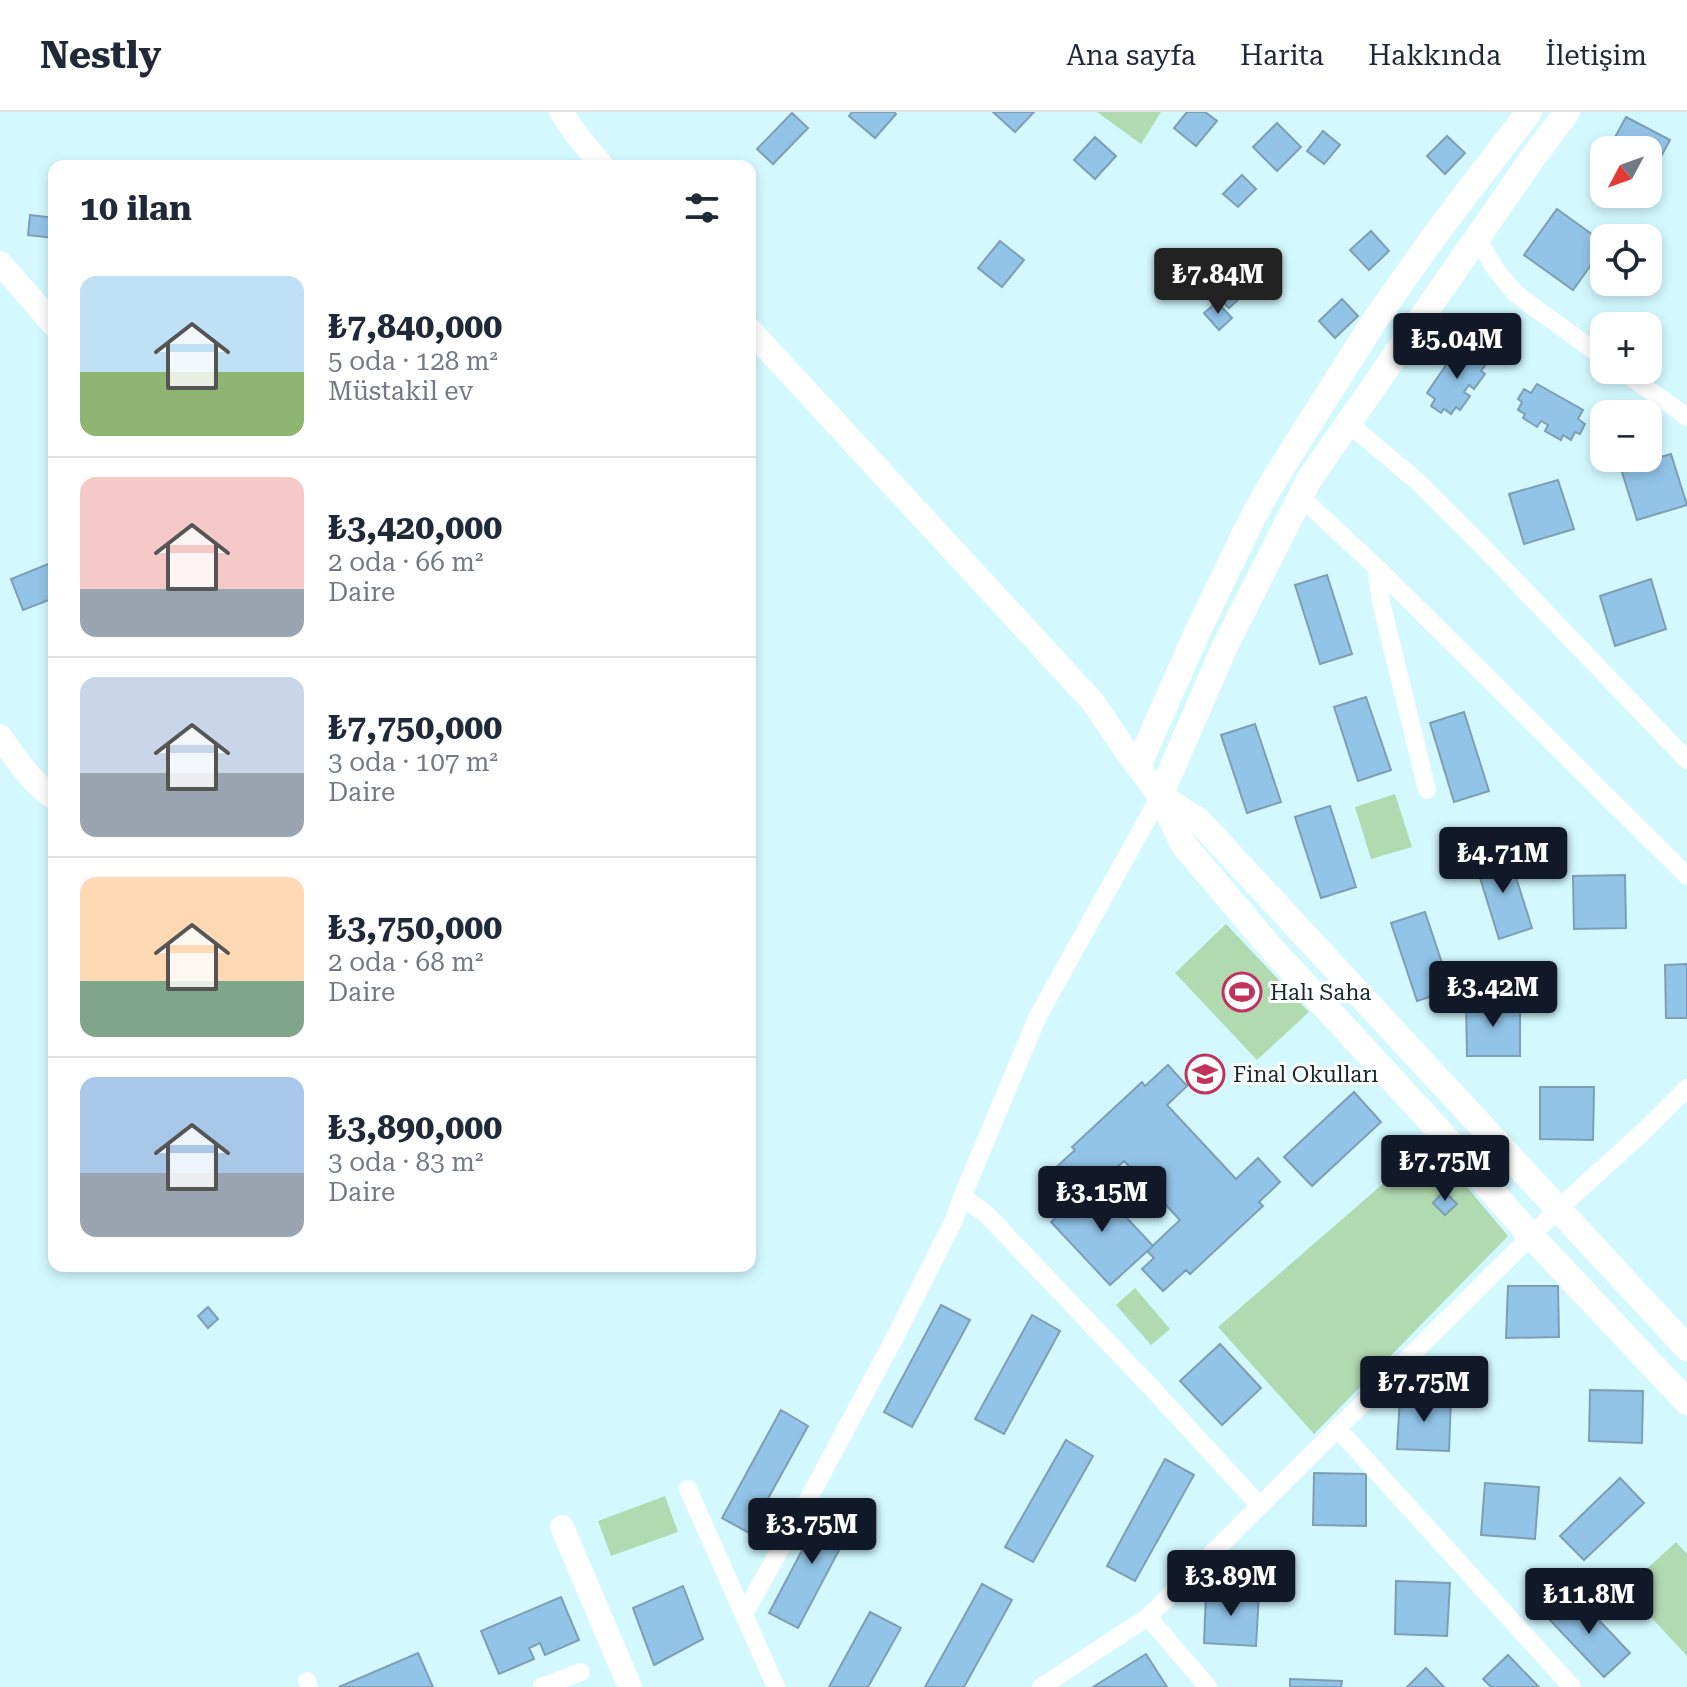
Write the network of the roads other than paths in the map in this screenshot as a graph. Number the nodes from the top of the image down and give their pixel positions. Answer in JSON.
{"nodes":[{"id":1,"x":561,"y":112,"type":"edge"},
{"id":2,"x":1529,"y":112,"type":"edge"},
{"id":3,"x":1567,"y":112,"type":"edge"},
{"id":4,"x":597,"y":160,"type":"edge"},
{"id":5,"x":1477,"y":239,"type":"junction"},
{"id":6,"x":0,"y":263,"type":"edge"},
{"id":7,"x":48,"y":318,"type":"edge"},
{"id":8,"x":756,"y":337,"type":"edge"},
{"id":9,"x":1590,"y":348,"type":"edge"},
{"id":10,"x":1641,"y":384,"type":"edge"},
{"id":11,"x":1687,"y":417,"type":"edge"},
{"id":12,"x":1348,"y":423,"type":"junction"},
{"id":13,"x":1301,"y":497,"type":"junction"},
{"id":14,"x":1376,"y":567,"type":"junction"},
{"id":15,"x":0,"y":736,"type":"edge"},
{"id":16,"x":1687,"y":760,"type":"edge"},
{"id":17,"x":1138,"y":766,"type":"junction"},
{"id":18,"x":1427,"y":790,"type":"dead end"},
{"id":19,"x":48,"y":794,"type":"edge"},
{"id":20,"x":1160,"y":796,"type":"junction"},
{"id":21,"x":1687,"y":876,"type":"edge"},
{"id":22,"x":1687,"y":1088,"type":"edge"},
{"id":23,"x":962,"y":1197,"type":"junction"},
{"id":24,"x":1558,"y":1209,"type":"junction"},
{"id":25,"x":1531,"y":1236,"type":"junction"},
{"id":26,"x":1687,"y":1348,"type":"edge"},
{"id":27,"x":1687,"y":1402,"type":"edge"},
{"id":28,"x":1337,"y":1428,"type":"junction"},
{"id":29,"x":688,"y":1489,"type":"dead end"},
{"id":30,"x":1260,"y":1506,"type":"junction"},
{"id":31,"x":562,"y":1527,"type":"dead end"},
{"id":32,"x":744,"y":1614,"type":"junction"},
{"id":33,"x":1148,"y":1617,"type":"junction"},
{"id":34,"x":581,"y":1672,"type":"dead end"},
{"id":35,"x":542,"y":1687,"type":"edge"},
{"id":36,"x":630,"y":1687,"type":"edge"},
{"id":37,"x":776,"y":1687,"type":"edge"},
{"id":38,"x":1041,"y":1687,"type":"edge"},
{"id":39,"x":1208,"y":1687,"type":"edge"},
{"id":40,"x":1572,"y":1687,"type":"edge"}],
"edges":[{"from":1,"to":4,"type":"street"},
{"from":2,"to":17,"type":"main road"},
{"from":3,"to":5,"type":"main road"},
{"from":5,"to":9,"type":"street"},
{"from":5,"to":12,"type":"main road"},
{"from":6,"to":7,"type":"street"},
{"from":8,"to":17,"type":"street"},
{"from":10,"to":11,"type":"street"},
{"from":12,"to":13,"type":"main road"},
{"from":12,"to":16,"type":"street"},
{"from":13,"to":14,"type":"street"},
{"from":13,"to":20,"type":"main road"},
{"from":14,"to":18,"type":"street"},
{"from":14,"to":21,"type":"street"},
{"from":15,"to":19,"type":"street"},
{"from":17,"to":20,"type":"street"},
{"from":20,"to":23,"type":"street"},
{"from":20,"to":24,"type":"main road"},
{"from":20,"to":25,"type":"main road"},
{"from":22,"to":24,"type":"street"},
{"from":23,"to":30,"type":"street"},
{"from":23,"to":32,"type":"street"},
{"from":24,"to":25,"type":"street"},
{"from":24,"to":26,"type":"main road"},
{"from":25,"to":27,"type":"main road"},
{"from":25,"to":28,"type":"street"},
{"from":28,"to":30,"type":"street"},
{"from":28,"to":40,"type":"street"},
{"from":29,"to":32,"type":"street"},
{"from":30,"to":33,"type":"street"},
{"from":31,"to":36,"type":"street"},
{"from":32,"to":37,"type":"street"},
{"from":33,"to":38,"type":"street"},
{"from":33,"to":39,"type":"street"},
{"from":34,"to":35,"type":"street"}]}
